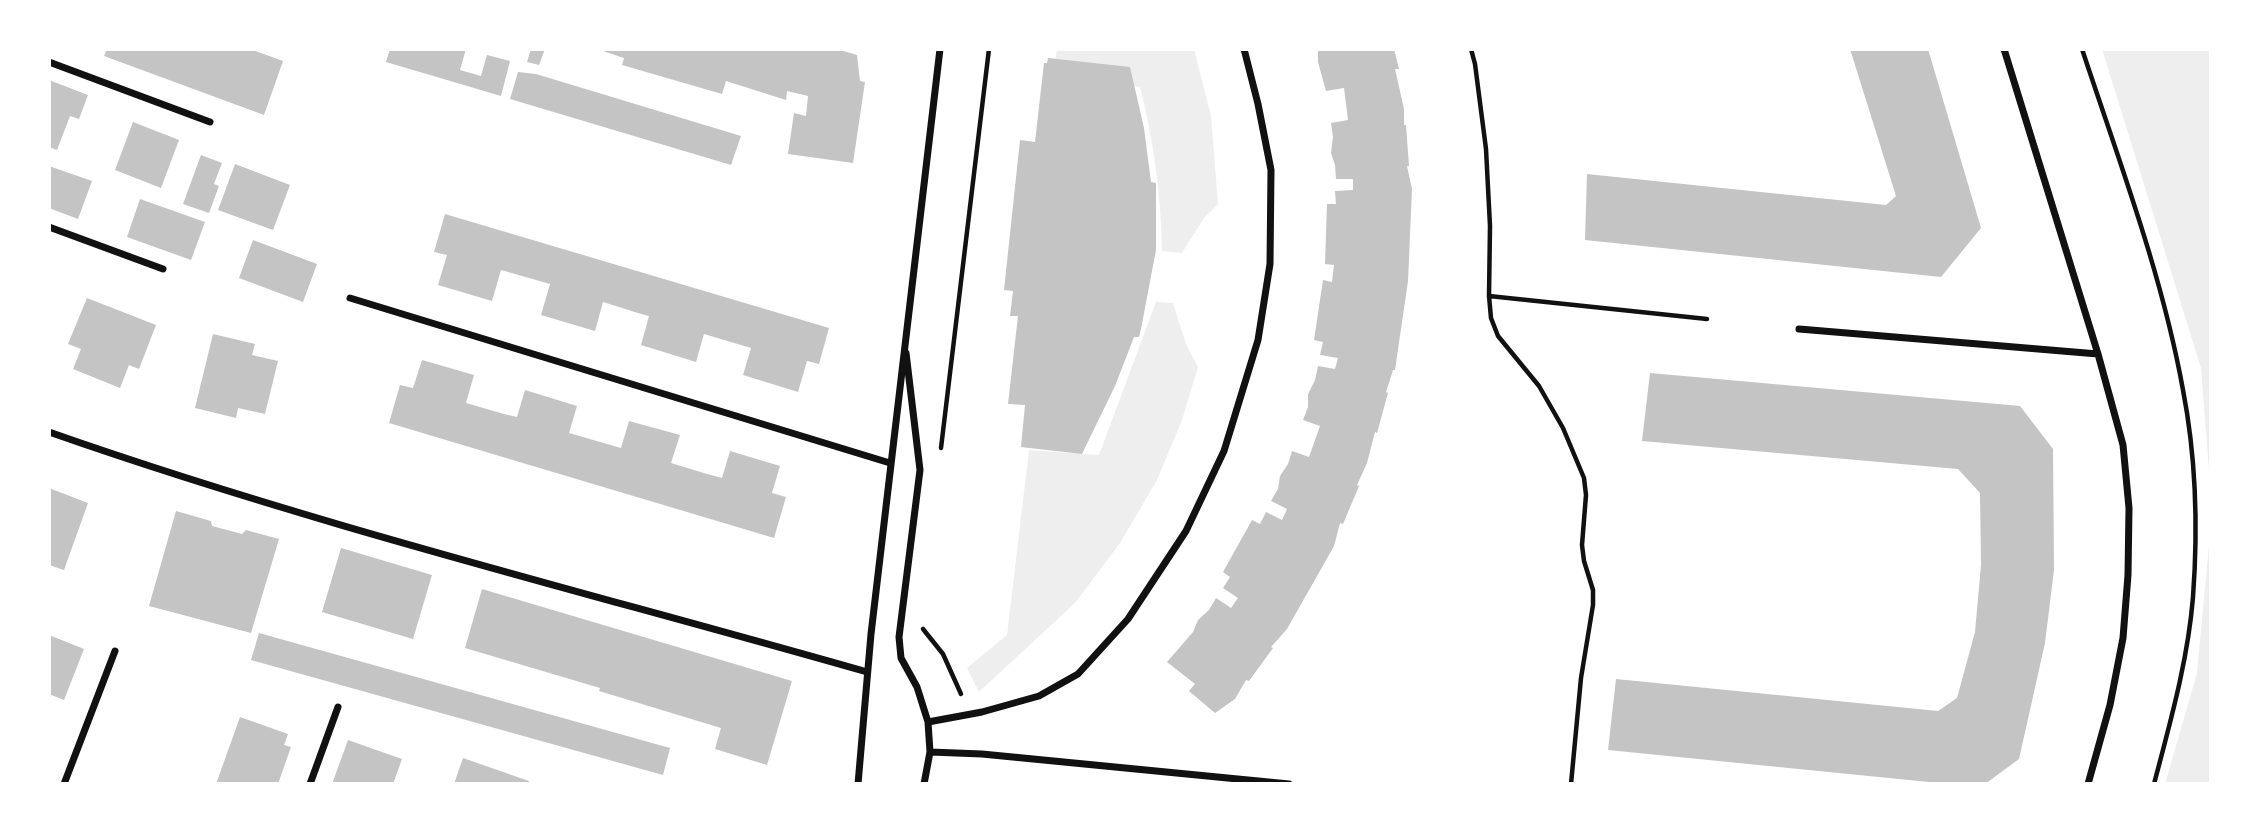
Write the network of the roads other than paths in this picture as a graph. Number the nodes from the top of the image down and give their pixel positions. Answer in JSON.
{"nodes":[{"id":1,"x":940,"y":49,"type":"edge"},
{"id":2,"x":1244,"y":49,"type":"edge"},
{"id":3,"x":2004,"y":49,"type":"edge"},
{"id":4,"x":49,"y":62,"type":"edge"},
{"id":5,"x":210,"y":122,"type":"dead end"},
{"id":6,"x":49,"y":227,"type":"edge"},
{"id":7,"x":163,"y":269,"type":"dead end"},
{"id":8,"x":349,"y":298,"type":"dead end"},
{"id":9,"x":1799,"y":329,"type":"dead end"},
{"id":10,"x":905,"y":341,"type":"junction"},
{"id":11,"x":2098,"y":354,"type":"junction"},
{"id":12,"x":49,"y":432,"type":"edge"},
{"id":13,"x":890,"y":463,"type":"junction"},
{"id":14,"x":115,"y":651,"type":"dead end"},
{"id":15,"x":867,"y":671,"type":"junction"},
{"id":16,"x":338,"y":707,"type":"dead end"},
{"id":17,"x":929,"y":722,"type":"junction"},
{"id":18,"x":930,"y":752,"type":"junction"},
{"id":19,"x":64,"y":784,"type":"edge"},
{"id":20,"x":310,"y":784,"type":"edge"},
{"id":21,"x":858,"y":784,"type":"edge"},
{"id":22,"x":924,"y":784,"type":"edge"},
{"id":23,"x":1289,"y":784,"type":"edge"},
{"id":24,"x":2088,"y":784,"type":"edge"}],
"edges":[{"from":1,"to":10,"type":"street"},
{"from":2,"to":17,"type":"street"},
{"from":3,"to":11,"type":"street"},
{"from":4,"to":5,"type":"street"},
{"from":6,"to":7,"type":"street"},
{"from":8,"to":13,"type":"street"},
{"from":9,"to":11,"type":"street"},
{"from":10,"to":13,"type":"street"},
{"from":10,"to":17,"type":"street"},
{"from":11,"to":24,"type":"street"},
{"from":12,"to":15,"type":"street"},
{"from":13,"to":15,"type":"street"},
{"from":14,"to":19,"type":"street"},
{"from":15,"to":21,"type":"street"},
{"from":16,"to":20,"type":"street"},
{"from":17,"to":18,"type":"street"},
{"from":18,"to":22,"type":"street"},
{"from":18,"to":23,"type":"street"}]}
